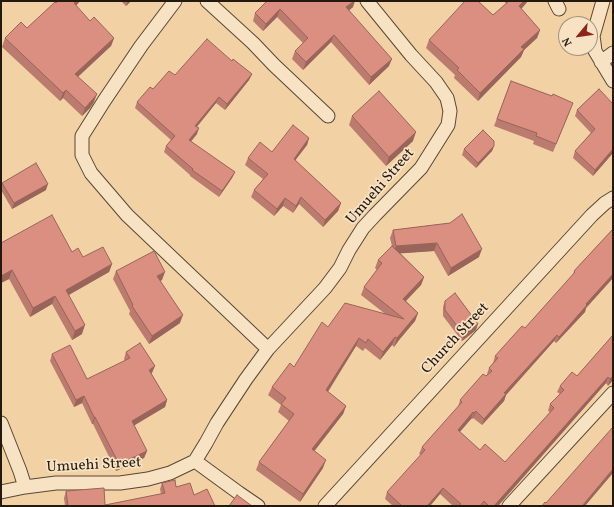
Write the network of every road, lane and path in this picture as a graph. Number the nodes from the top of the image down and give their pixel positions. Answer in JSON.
{"nodes":[{"id":1,"x":175,"y":1,"type":"edge"},
{"id":2,"x":207,"y":1,"type":"edge"},
{"id":3,"x":366,"y":1,"type":"edge"},
{"id":4,"x":603,"y":1,"type":"edge"},
{"id":5,"x":613,"y":53,"type":"edge"},
{"id":6,"x":601,"y":62,"type":"junction"},
{"id":7,"x":613,"y":81,"type":"edge"},
{"id":8,"x":328,"y":116,"type":"dead end"},
{"id":9,"x":613,"y":198,"type":"edge"},
{"id":10,"x":268,"y":349,"type":"junction"},
{"id":11,"x":613,"y":393,"type":"edge"},
{"id":12,"x":1,"y":423,"type":"edge"},
{"id":13,"x":195,"y":461,"type":"junction"},
{"id":14,"x":25,"y":487,"type":"junction"},
{"id":15,"x":1,"y":492,"type":"edge"},
{"id":16,"x":258,"y":506,"type":"edge"},
{"id":17,"x":325,"y":506,"type":"edge"},
{"id":18,"x":509,"y":506,"type":"edge"}],
"edges":[{"from":1,"to":10,"type":"street"},
{"from":2,"to":8,"type":"street"},
{"from":3,"to":10,"type":"street","name":"Umuehi Street"},
{"from":4,"to":6,"type":"street"},
{"from":5,"to":6,"type":"street"},
{"from":6,"to":7,"type":"street"},
{"from":9,"to":17,"type":"street","name":"Church Street"},
{"from":10,"to":13,"type":"street","name":"Umuehi Street"},
{"from":11,"to":18,"type":"street"},
{"from":12,"to":14,"type":"street"},
{"from":13,"to":14,"type":"street","name":"Umuehi Street"},
{"from":13,"to":16,"type":"street"},
{"from":14,"to":15,"type":"street","name":"Umuehi Street"}]}
